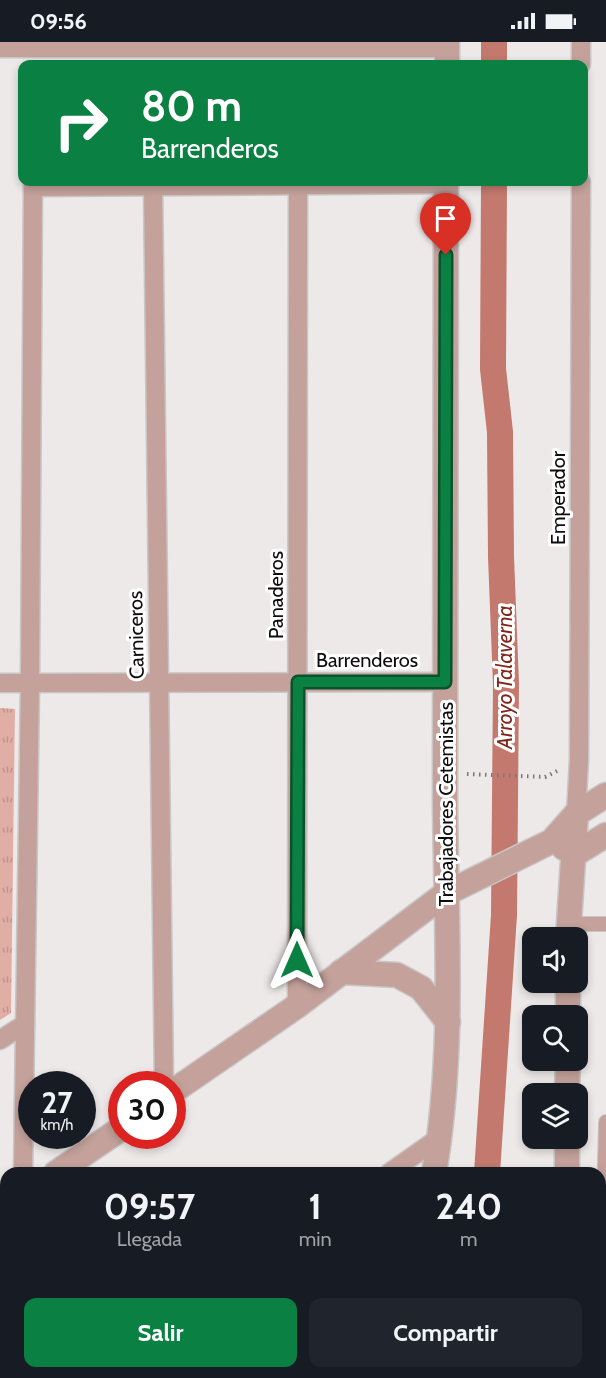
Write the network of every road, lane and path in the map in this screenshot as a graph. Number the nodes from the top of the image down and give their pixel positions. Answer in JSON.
{"nodes":[{"id":1,"x":581,"y":42,"type":"edge"},
{"id":2,"x":159,"y":45,"type":"edge"},
{"id":3,"x":301,"y":45,"type":"edge"},
{"id":4,"x":0,"y":48,"type":"edge"},
{"id":5,"x":35,"y":51,"type":"edge"},
{"id":6,"x":447,"y":52,"type":"edge"},
{"id":7,"x":581,"y":60,"type":"edge"},
{"id":8,"x":33,"y":186,"type":"edge"},
{"id":9,"x":153,"y":186,"type":"edge"},
{"id":10,"x":298,"y":186,"type":"edge"},
{"id":11,"x":446,"y":186,"type":"edge"},
{"id":12,"x":581,"y":186,"type":"edge"},
{"id":13,"x":0,"y":682,"type":"edge"},
{"id":14,"x":30,"y":682,"type":"junction"},
{"id":15,"x":298,"y":682,"type":"junction"},
{"id":16,"x":445,"y":682,"type":"junction"},
{"id":17,"x":159,"y":683,"type":"junction"},
{"id":18,"x":470,"y":775,"type":"dead end"},
{"id":19,"x":545,"y":777,"type":"dead end"},
{"id":20,"x":606,"y":795,"type":"edge"},
{"id":21,"x":576,"y":814,"type":"junction"},
{"id":22,"x":606,"y":835,"type":"edge"},
{"id":23,"x":546,"y":844,"type":"junction"},
{"id":24,"x":575,"y":854,"type":"junction"},
{"id":25,"x":446,"y":894,"type":"junction"},
{"id":26,"x":606,"y":924,"type":"edge"},
{"id":27,"x":568,"y":927,"type":"edge"},
{"id":28,"x":588,"y":927,"type":"edge"},
{"id":29,"x":342,"y":972,"type":"junction"},
{"id":30,"x":297,"y":1006,"type":"junction"},
{"id":31,"x":448,"y":1022,"type":"junction"},
{"id":32,"x":26,"y":1024,"type":"junction"},
{"id":33,"x":0,"y":1040,"type":"edge"},
{"id":34,"x":164,"y":1071,"type":"edge"},
{"id":35,"x":186,"y":1082,"type":"edge"},
{"id":36,"x":606,"y":1122,"type":"edge"},
{"id":37,"x":440,"y":1137,"type":"junction"},
{"id":38,"x":108,"y":1138,"type":"edge"},
{"id":39,"x":567,"y":1149,"type":"edge"},
{"id":40,"x":23,"y":1167,"type":"edge"},
{"id":41,"x":65,"y":1167,"type":"edge"},
{"id":42,"x":397,"y":1167,"type":"edge"},
{"id":43,"x":435,"y":1167,"type":"edge"},
{"id":44,"x":567,"y":1167,"type":"edge"},
{"id":45,"x":604,"y":1167,"type":"edge"}],
"edges":[{"from":1,"to":7,"type":"street"},
{"from":2,"to":3,"type":"street"},
{"from":2,"to":5,"type":"street"},
{"from":3,"to":6,"type":"street"},
{"from":4,"to":5,"type":"street"},
{"from":8,"to":14,"type":"street"},
{"from":9,"to":17,"type":"street","name":"Carniceros"},
{"from":10,"to":15,"type":"street","name":"Panaderos"},
{"from":11,"to":16,"type":"street","name":"Trabajadores Cetemistas"},
{"from":12,"to":21,"type":"street","name":"Emperador"},
{"from":13,"to":14,"type":"street","name":"Barrenderos"},
{"from":14,"to":17,"type":"street","name":"Barrenderos"},
{"from":14,"to":32,"type":"street"},
{"from":15,"to":16,"type":"street","name":"Barrenderos"},
{"from":15,"to":17,"type":"street","name":"Barrenderos"},
{"from":15,"to":30,"type":"street","name":"Panaderos"},
{"from":16,"to":25,"type":"street","name":"Trabajadores Cetemistas"},
{"from":17,"to":34,"type":"street","name":"Carniceros"},
{"from":18,"to":19,"type":"path"},
{"from":20,"to":21,"type":"street"},
{"from":21,"to":23,"type":"street"},
{"from":21,"to":24,"type":"street"},
{"from":22,"to":24,"type":"street"},
{"from":23,"to":24,"type":"street"},
{"from":23,"to":25,"type":"street"},
{"from":24,"to":27,"type":"street"},
{"from":25,"to":29,"type":"street"},
{"from":25,"to":31,"type":"street","name":"Trabajadores Cetemistas"},
{"from":26,"to":28,"type":"street"},
{"from":29,"to":30,"type":"street"},
{"from":29,"to":31,"type":"street"},
{"from":30,"to":35,"type":"street"},
{"from":31,"to":37,"type":"street","name":"Trabajadores Cetemistas"},
{"from":32,"to":33,"type":"street"},
{"from":32,"to":40,"type":"street"},
{"from":36,"to":45,"type":"street"},
{"from":37,"to":42,"type":"street"},
{"from":37,"to":43,"type":"street","name":"Trabajadores Cetemistas"},
{"from":38,"to":41,"type":"street"},
{"from":39,"to":44,"type":"street"}]}
